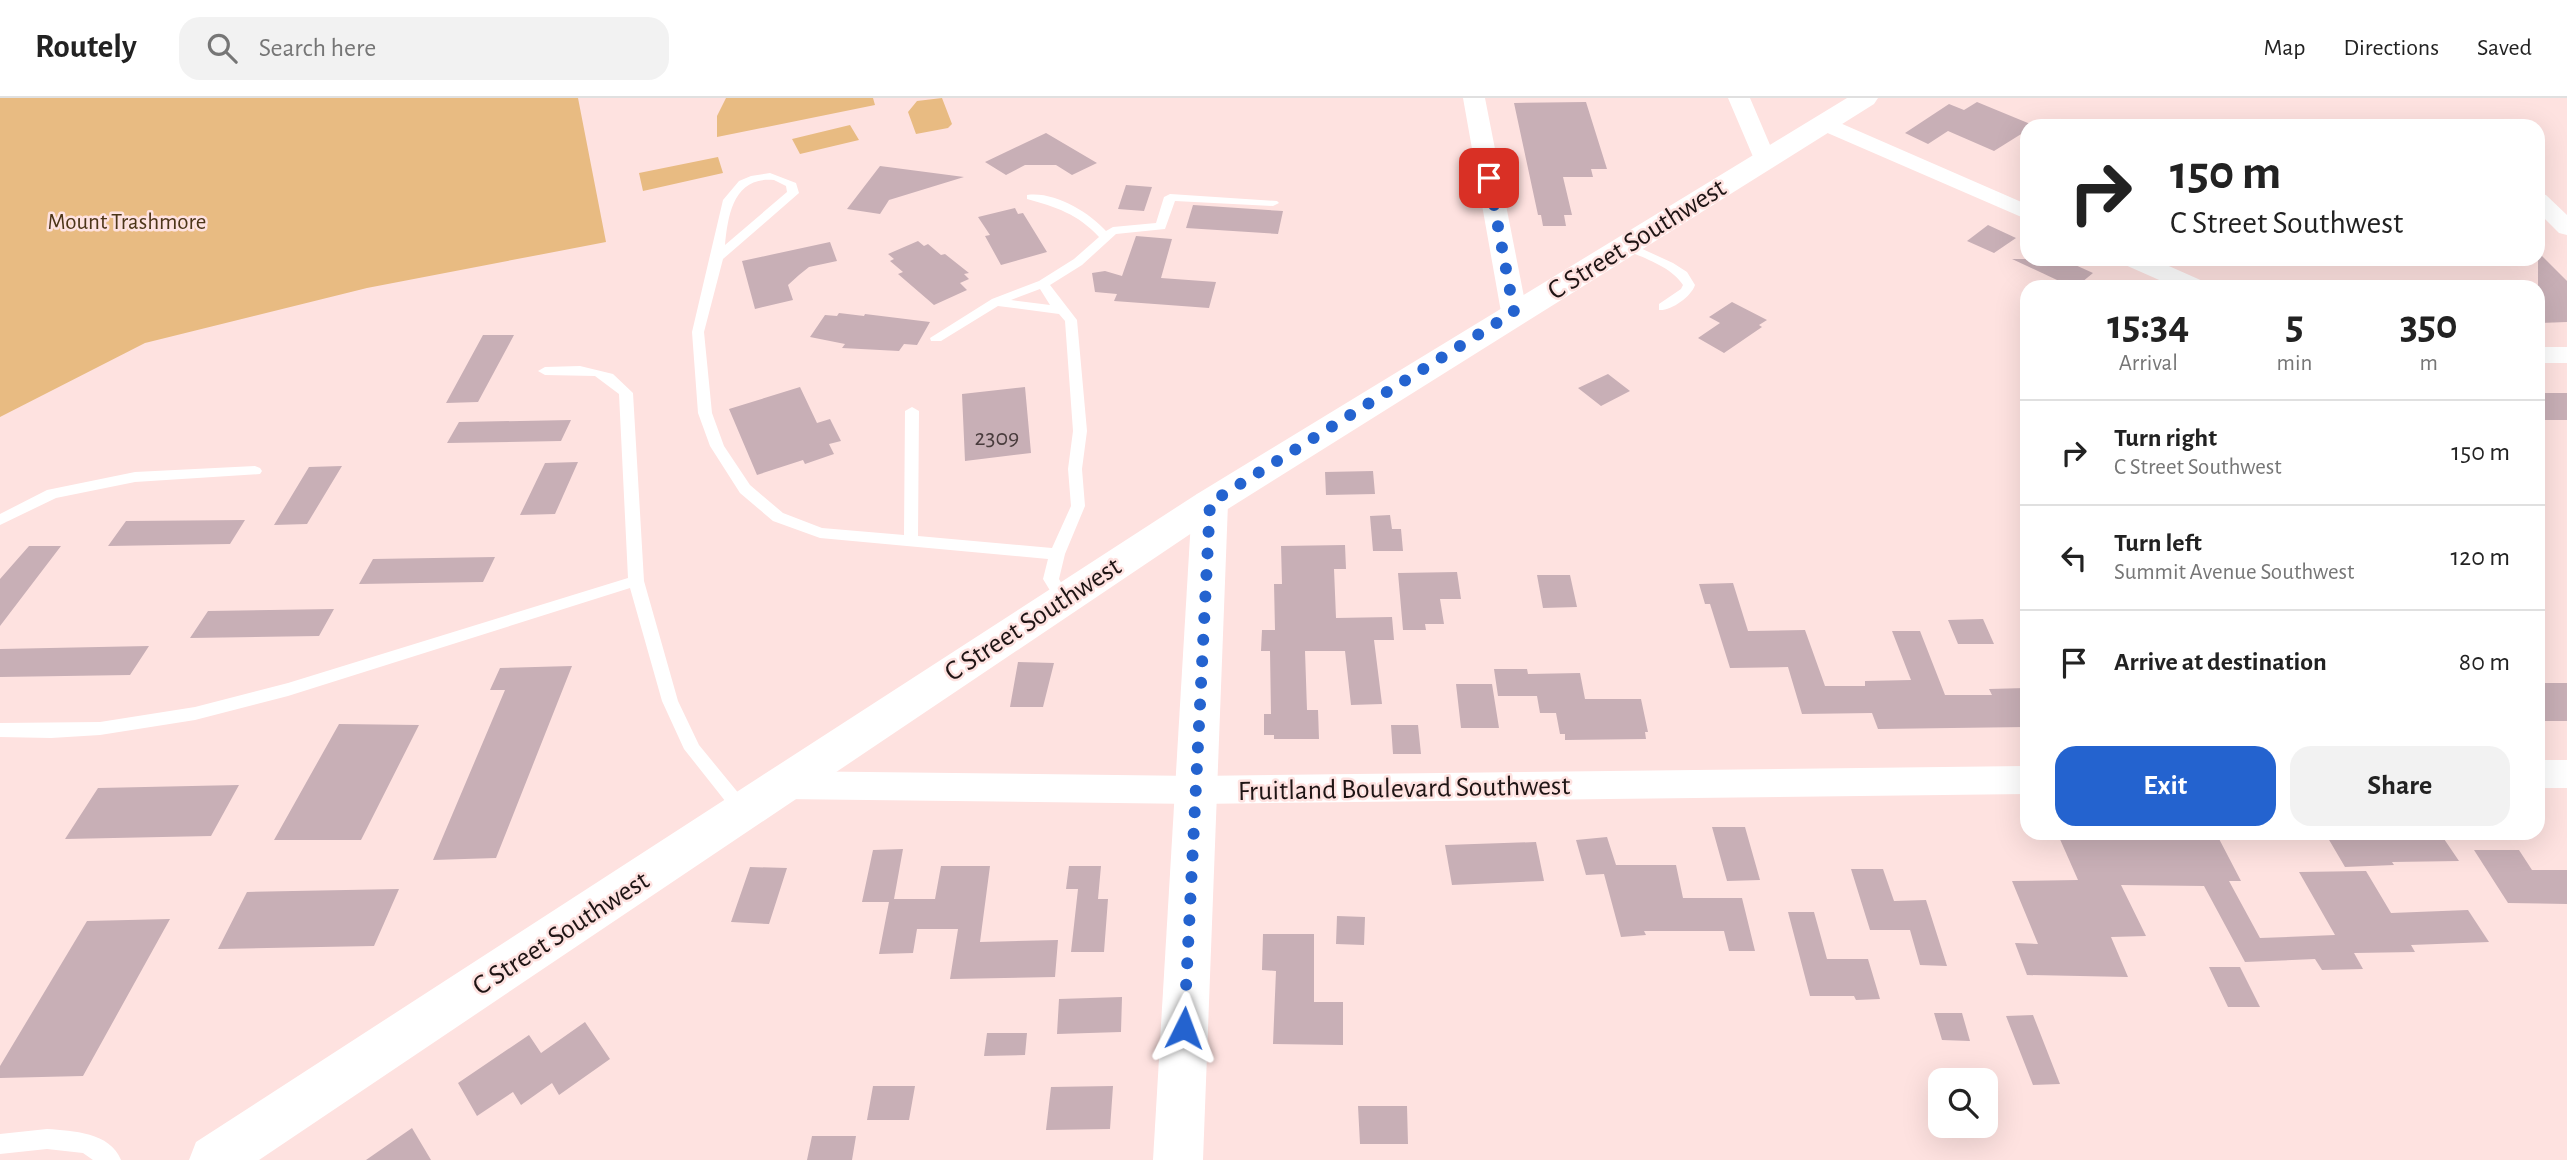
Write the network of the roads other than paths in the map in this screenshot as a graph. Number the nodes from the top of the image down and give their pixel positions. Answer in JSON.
{"nodes":[{"id":1,"x":1474,"y":98,"type":"edge"},
{"id":2,"x":1739,"y":98,"type":"edge"},
{"id":3,"x":1865,"y":98,"type":"edge"},
{"id":4,"x":1824,"y":123,"type":"junction"},
{"id":5,"x":1765,"y":159,"type":"junction"},
{"id":6,"x":1031,"y":197,"type":"dead end"},
{"id":7,"x":1273,"y":203,"type":"dead end"},
{"id":8,"x":2545,"y":207,"type":"edge"},
{"id":9,"x":2020,"y":209,"type":"edge"},
{"id":10,"x":2567,"y":229,"type":"edge"},
{"id":11,"x":1106,"y":237,"type":"junction"},
{"id":12,"x":1625,"y":244,"type":"junction"},
{"id":13,"x":717,"y":258,"type":"junction"},
{"id":14,"x":2148,"y":266,"type":"edge"},
{"id":15,"x":2180,"y":280,"type":"edge"},
{"id":16,"x":1043,"y":284,"type":"junction"},
{"id":17,"x":996,"y":302,"type":"junction"},
{"id":18,"x":1663,"y":307,"type":"dead end"},
{"id":19,"x":1063,"y":311,"type":"junction"},
{"id":20,"x":1514,"y":312,"type":"junction"},
{"id":21,"x":936,"y":338,"type":"dead end"},
{"id":22,"x":2545,"y":355,"type":"edge"},
{"id":23,"x":2567,"y":355,"type":"edge"},
{"id":24,"x":545,"y":371,"type":"dead end"},
{"id":25,"x":912,"y":411,"type":"dead end"},
{"id":26,"x":255,"y":471,"type":"dead end"},
{"id":27,"x":1210,"y":503,"type":"junction"},
{"id":28,"x":0,"y":520,"type":"edge"},
{"id":29,"x":911,"y":542,"type":"junction"},
{"id":30,"x":1057,"y":554,"type":"junction"},
{"id":31,"x":636,"y":580,"type":"junction"},
{"id":32,"x":1062,"y":598,"type":"junction"},
{"id":33,"x":0,"y":730,"type":"edge"},
{"id":34,"x":2545,"y":774,"type":"edge"},
{"id":35,"x":2567,"y":774,"type":"edge"},
{"id":36,"x":2020,"y":780,"type":"edge"},
{"id":37,"x":782,"y":785,"type":"junction"},
{"id":38,"x":1196,"y":790,"type":"junction"},
{"id":39,"x":743,"y":811,"type":"junction"},
{"id":40,"x":0,"y":1144,"type":"edge"},
{"id":41,"x":111,"y":1160,"type":"edge"},
{"id":42,"x":214,"y":1160,"type":"edge"},
{"id":43,"x":1178,"y":1160,"type":"edge"}],
"edges":[{"from":1,"to":20,"type":"street"},
{"from":2,"to":5,"type":"street"},
{"from":3,"to":4,"type":"main road","name":"C Street Southwest"},
{"from":4,"to":5,"type":"main road","name":"C Street Southwest"},
{"from":4,"to":9,"type":"street"},
{"from":5,"to":12,"type":"main road","name":"C Street Southwest"},
{"from":6,"to":11,"type":"lane"},
{"from":7,"to":11,"type":"lane"},
{"from":8,"to":10,"type":"street"},
{"from":11,"to":16,"type":"lane"},
{"from":12,"to":18,"type":"lane"},
{"from":12,"to":20,"type":"main road","name":"C Street Southwest"},
{"from":13,"to":13,"type":"lane"},
{"from":13,"to":29,"type":"lane"},
{"from":14,"to":15,"type":"street"},
{"from":16,"to":17,"type":"lane"},
{"from":16,"to":19,"type":"lane"},
{"from":17,"to":19,"type":"lane"},
{"from":17,"to":21,"type":"lane"},
{"from":19,"to":30,"type":"lane"},
{"from":20,"to":27,"type":"main road","name":"C Street Southwest"},
{"from":22,"to":23,"type":"street"},
{"from":24,"to":31,"type":"lane"},
{"from":25,"to":29,"type":"lane"},
{"from":26,"to":28,"type":"lane"},
{"from":27,"to":32,"type":"main road","name":"C Street Southwest"},
{"from":27,"to":38,"type":"main road"},
{"from":29,"to":30,"type":"lane"},
{"from":30,"to":32,"type":"lane"},
{"from":31,"to":33,"type":"lane"},
{"from":31,"to":39,"type":"lane"},
{"from":32,"to":37,"type":"main road","name":"C Street Southwest"},
{"from":34,"to":35,"type":"street"},
{"from":36,"to":38,"type":"street","name":"Fruitland Boulevard Southwest"},
{"from":37,"to":38,"type":"street","name":"Fruitland Boulevard Southwest"},
{"from":37,"to":39,"type":"main road","name":"C Street Southwest"},
{"from":38,"to":43,"type":"main road"},
{"from":39,"to":42,"type":"main road","name":"C Street Southwest"},
{"from":40,"to":41,"type":"lane"}]}
